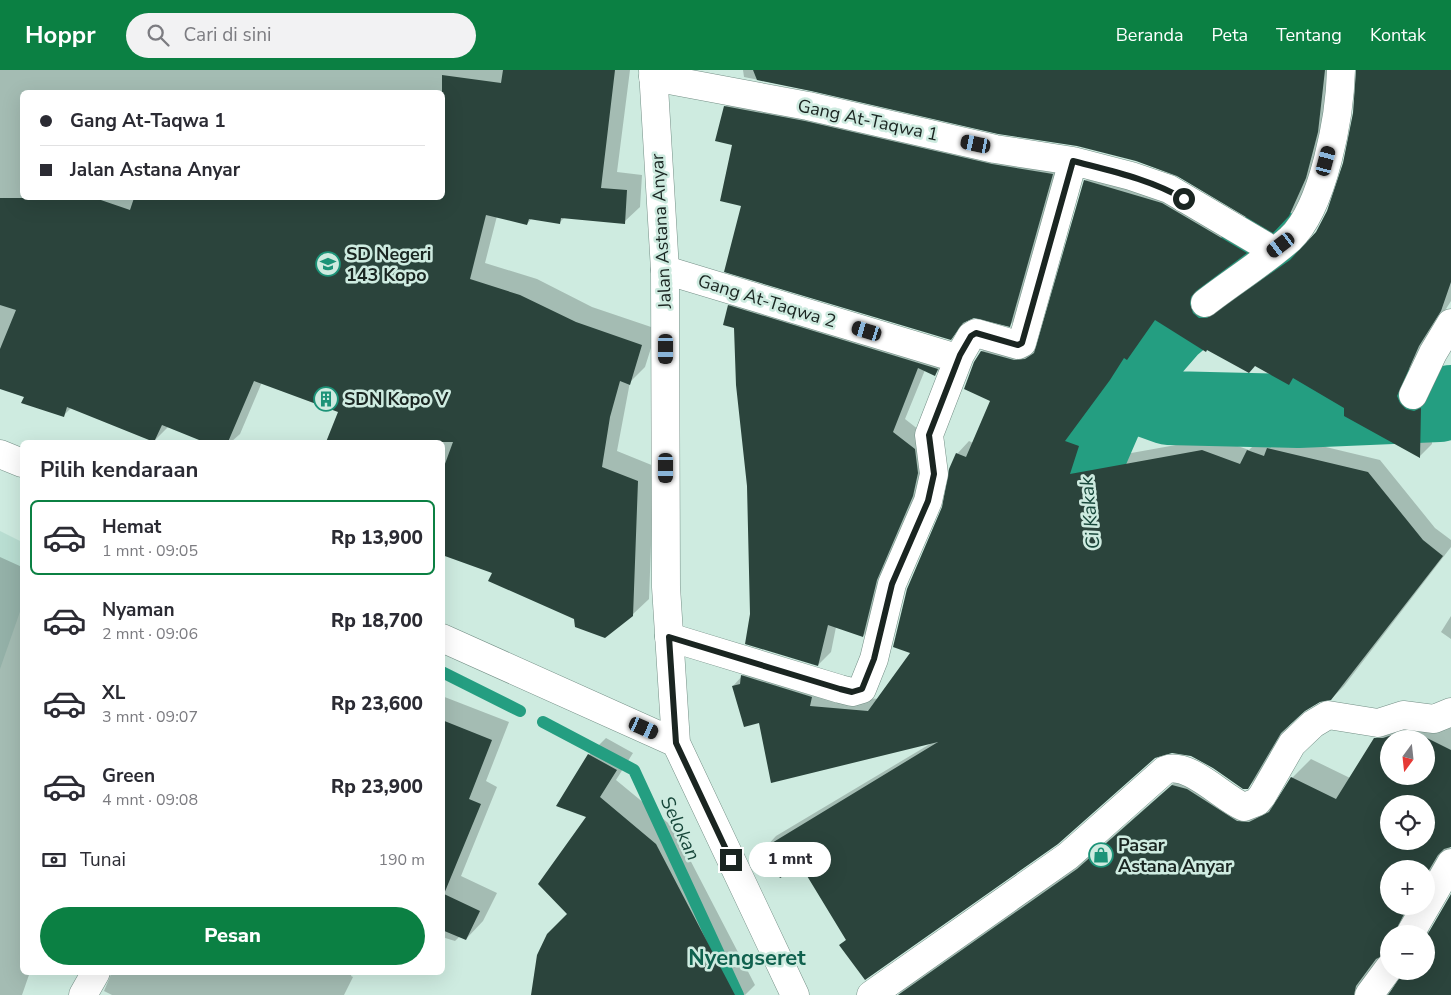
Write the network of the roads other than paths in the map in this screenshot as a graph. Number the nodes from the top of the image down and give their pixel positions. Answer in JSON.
{"nodes":[{"id":1,"x":1341,"y":70,"type":"edge"},
{"id":2,"x":653,"y":74,"type":"edge"},
{"id":3,"x":1073,"y":161,"type":"junction"},
{"id":4,"x":1267,"y":249,"type":"junction"},
{"id":5,"x":665,"y":270,"type":"junction"},
{"id":6,"x":1204,"y":303,"type":"dead end"},
{"id":7,"x":1451,"y":323,"type":"edge"},
{"id":8,"x":960,"y":355,"type":"junction"},
{"id":9,"x":1413,"y":396,"type":"dead end"},
{"id":10,"x":0,"y":454,"type":"edge"},
{"id":11,"x":20,"y":462,"type":"edge"},
{"id":12,"x":669,"y":637,"type":"junction"},
{"id":13,"x":445,"y":639,"type":"edge"},
{"id":14,"x":1451,"y":712,"type":"edge"},
{"id":15,"x":676,"y":743,"type":"junction"},
{"id":16,"x":1451,"y":862,"type":"edge"},
{"id":17,"x":1415,"y":925,"type":"edge"},
{"id":18,"x":94,"y":975,"type":"edge"},
{"id":19,"x":1380,"y":980,"type":"edge"},
{"id":20,"x":83,"y":995,"type":"edge"},
{"id":21,"x":795,"y":995,"type":"edge"},
{"id":22,"x":871,"y":995,"type":"edge"},
{"id":23,"x":1369,"y":995,"type":"edge"}],
"edges":[{"from":1,"to":4,"type":"street"},
{"from":2,"to":3,"type":"street","name":"Gang At-Taqwa 1"},
{"from":2,"to":5,"type":"street","name":"Jalan Astana Anyar"},
{"from":3,"to":4,"type":"street","name":"Gang At-Taqwa 1"},
{"from":3,"to":8,"type":"street"},
{"from":4,"to":6,"type":"street"},
{"from":5,"to":8,"type":"street","name":"Gang At-Taqwa 2"},
{"from":5,"to":12,"type":"street","name":"Jalan Astana Anyar"},
{"from":7,"to":9,"type":"street"},
{"from":8,"to":12,"type":"street"},
{"from":10,"to":11,"type":"street"},
{"from":12,"to":15,"type":"street","name":"Jalan Astana Anyar"},
{"from":13,"to":15,"type":"street"},
{"from":14,"to":22,"type":"street"},
{"from":15,"to":21,"type":"street","name":"Jalan Astana Anyar"},
{"from":16,"to":17,"type":"street"},
{"from":18,"to":20,"type":"street"},
{"from":19,"to":23,"type":"street"}]}
